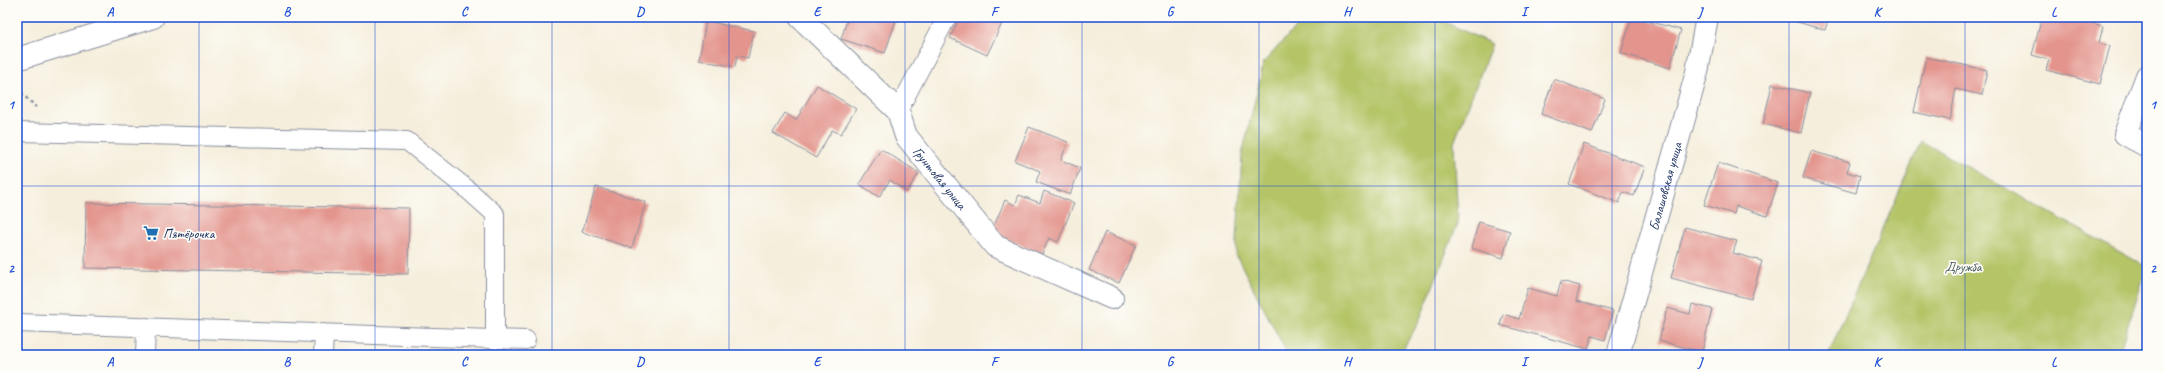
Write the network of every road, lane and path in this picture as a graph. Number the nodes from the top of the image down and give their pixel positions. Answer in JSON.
{"nodes":[{"id":1,"x":153,"y":17,"type":"edge"},
{"id":2,"x":800,"y":17,"type":"edge"},
{"id":3,"x":947,"y":17,"type":"edge"},
{"id":4,"x":1707,"y":17,"type":"edge"},
{"id":5,"x":17,"y":59,"type":"edge"},
{"id":6,"x":2147,"y":76,"type":"edge"},
{"id":7,"x":17,"y":89,"type":"edge"},
{"id":8,"x":37,"y":108,"type":"dead end"},
{"id":9,"x":898,"y":111,"type":"junction"},
{"id":10,"x":17,"y":132,"type":"edge"},
{"id":11,"x":2147,"y":146,"type":"edge"},
{"id":12,"x":1112,"y":298,"type":"dead end"},
{"id":13,"x":17,"y":323,"type":"edge"},
{"id":14,"x":146,"y":327,"type":"junction"},
{"id":15,"x":324,"y":333,"type":"junction"},
{"id":16,"x":495,"y":340,"type":"junction"},
{"id":17,"x":526,"y":340,"type":"dead end"},
{"id":18,"x":145,"y":355,"type":"edge"},
{"id":19,"x":324,"y":355,"type":"edge"},
{"id":20,"x":1618,"y":355,"type":"edge"}],
"edges":[{"from":1,"to":5,"type":"street"},
{"from":2,"to":9,"type":"street","name":"Грунтовая улица"},
{"from":3,"to":9,"type":"lane"},
{"from":4,"to":20,"type":"street","name":"Балашовская улица"},
{"from":6,"to":11,"type":"street"},
{"from":7,"to":8,"type":"path"},
{"from":9,"to":12,"type":"street","name":"Грунтовая улица"},
{"from":10,"to":16,"type":"lane"},
{"from":13,"to":14,"type":"lane"},
{"from":14,"to":15,"type":"lane"},
{"from":14,"to":18,"type":"lane"},
{"from":15,"to":16,"type":"lane"},
{"from":15,"to":19,"type":"lane"},
{"from":16,"to":17,"type":"lane"}]}
